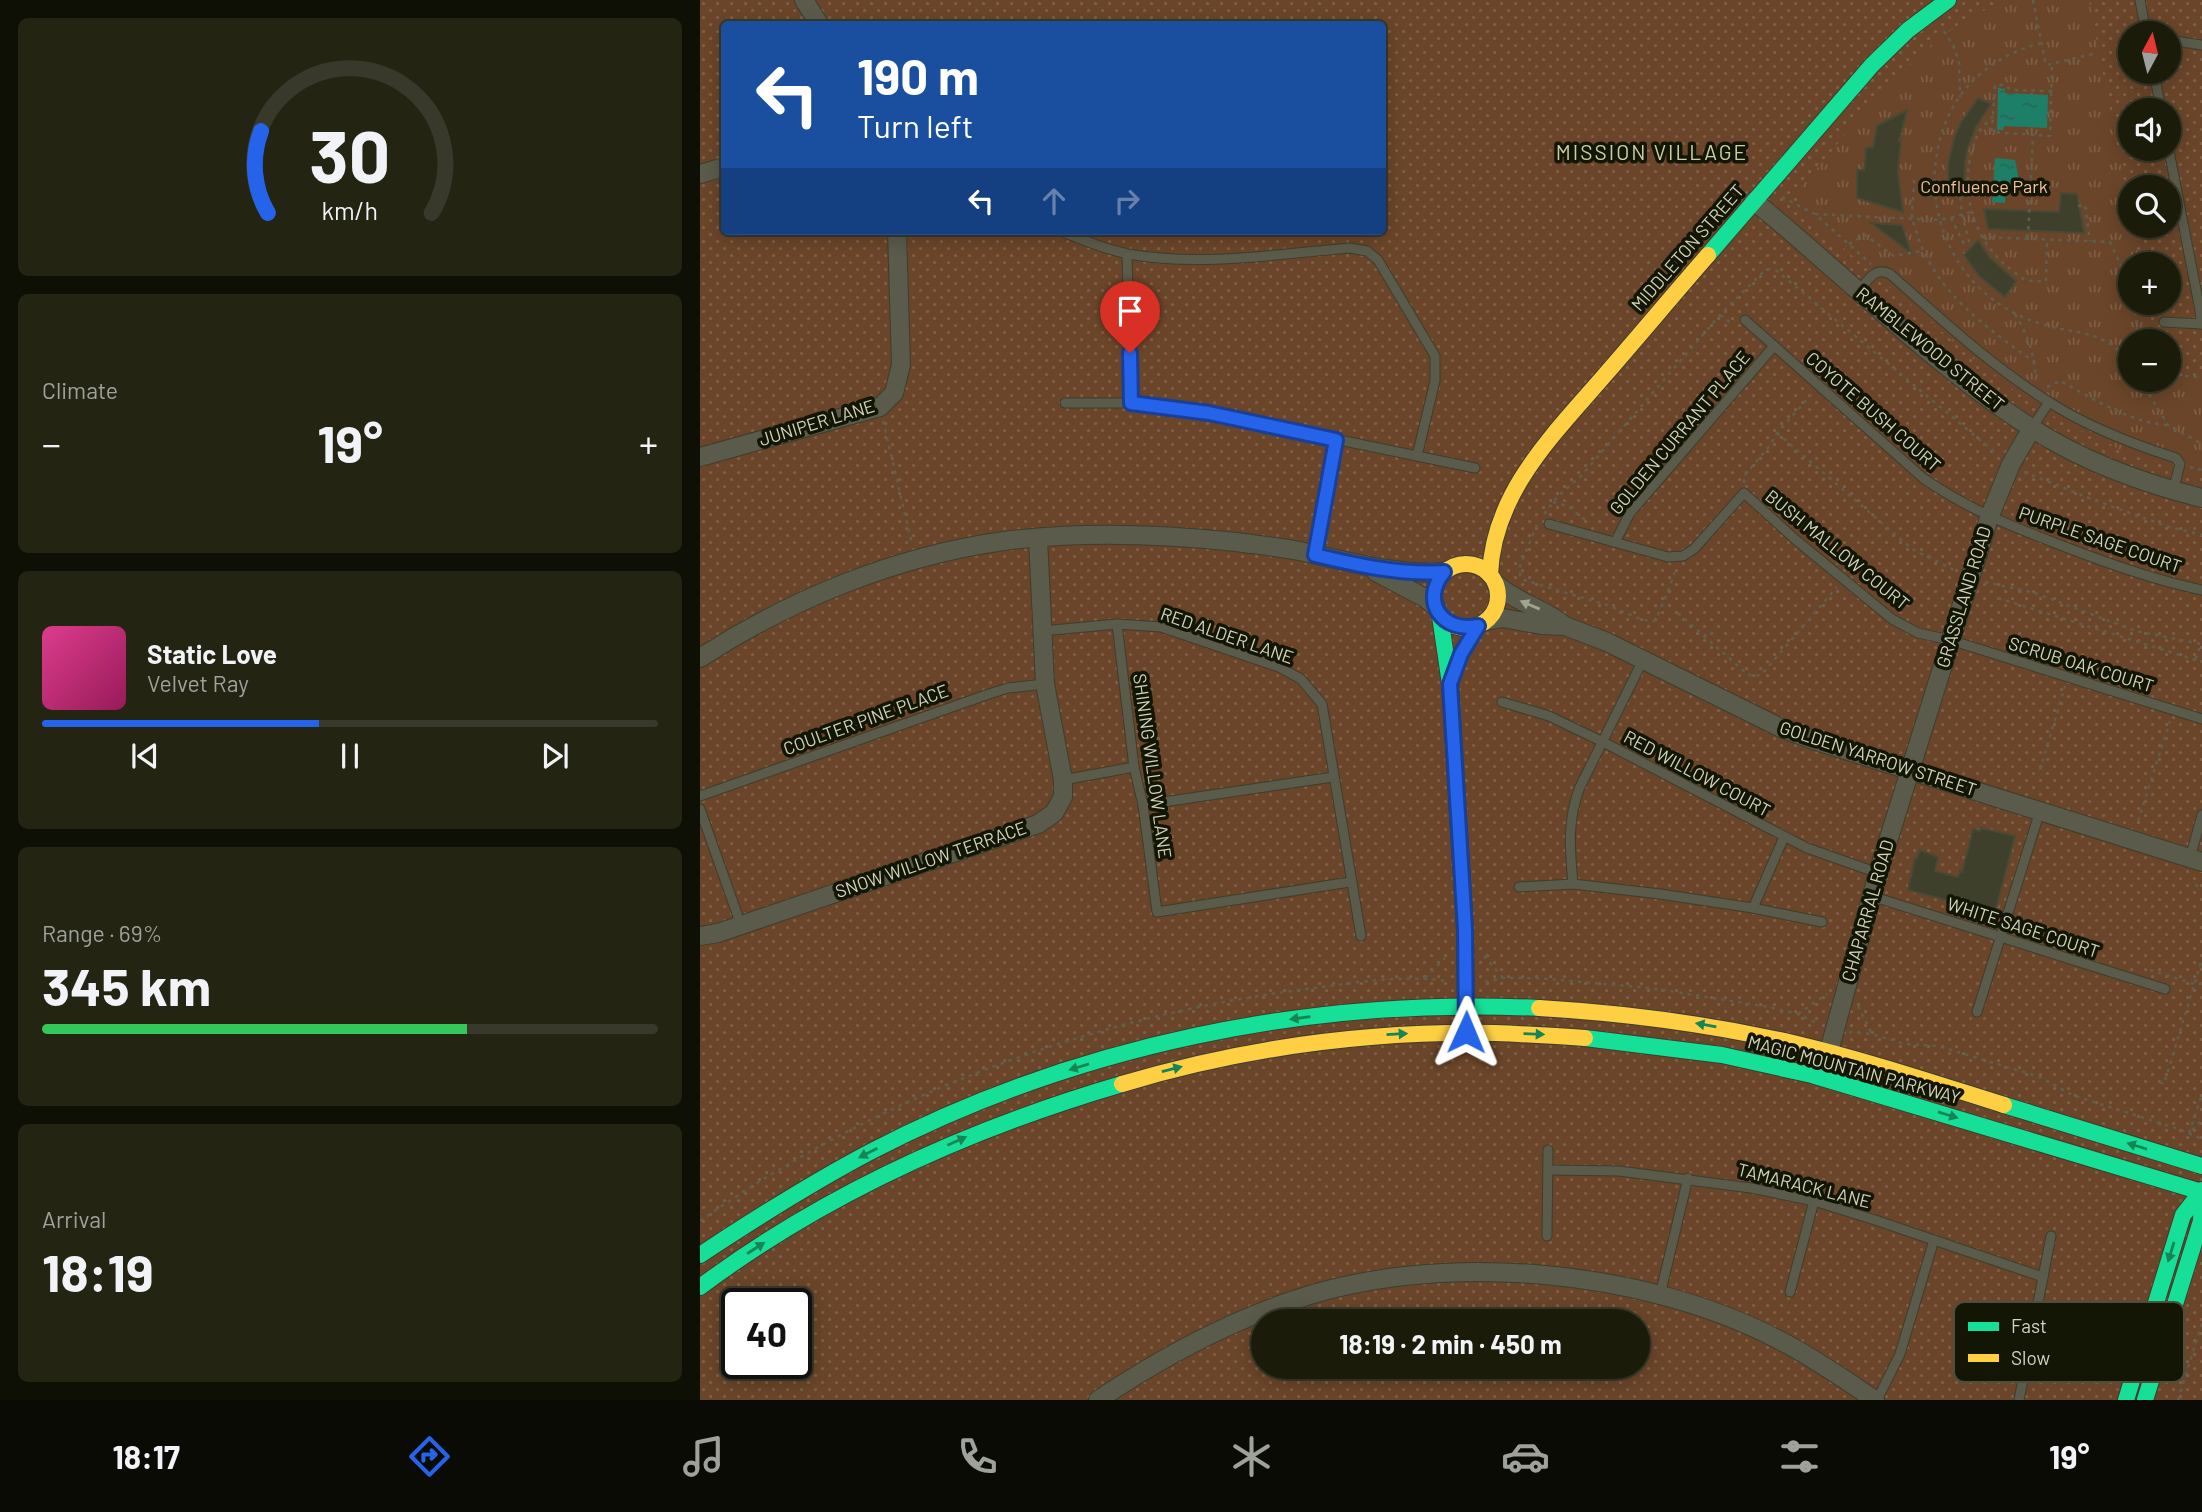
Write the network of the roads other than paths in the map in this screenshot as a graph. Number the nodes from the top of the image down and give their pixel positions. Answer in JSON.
{"nodes":[{"id":1,"x":804,"y":0,"type":"edge"},
{"id":2,"x":1948,"y":0,"type":"edge"},
{"id":3,"x":2140,"y":0,"type":"edge"},
{"id":4,"x":817,"y":21,"type":"edge"},
{"id":5,"x":2144,"y":21,"type":"edge"},
{"id":6,"x":2181,"y":42,"type":"edge"},
{"id":7,"x":2202,"y":45,"type":"edge"},
{"id":8,"x":2171,"y":161,"type":"edge"},
{"id":9,"x":721,"y":168,"type":"edge"},
{"id":10,"x":700,"y":174,"type":"edge"},
{"id":11,"x":1754,"y":201,"type":"junction"},
{"id":12,"x":897,"y":235,"type":"edge"},
{"id":13,"x":1071,"y":235,"type":"edge"},
{"id":14,"x":1127,"y":254,"type":"junction"},
{"id":15,"x":1859,"y":291,"type":"junction"},
{"id":16,"x":1745,"y":320,"type":"dead end"},
{"id":17,"x":2164,"y":322,"type":"dead end"},
{"id":18,"x":2201,"y":324,"type":"edge"},
{"id":19,"x":1774,"y":346,"type":"junction"},
{"id":20,"x":2049,"y":402,"type":"junction"},
{"id":21,"x":1065,"y":403,"type":"dead end"},
{"id":22,"x":1131,"y":403,"type":"junction"},
{"id":23,"x":2032,"y":428,"type":"junction"},
{"id":24,"x":1336,"y":440,"type":"junction"},
{"id":25,"x":1417,"y":456,"type":"junction"},
{"id":26,"x":700,"y":457,"type":"edge"},
{"id":27,"x":1475,"y":468,"type":"dead end"},
{"id":28,"x":2174,"y":491,"type":"junction"},
{"id":29,"x":2202,"y":498,"type":"edge"},
{"id":30,"x":1503,"y":506,"type":"junction"},
{"id":31,"x":1989,"y":518,"type":"junction"},
{"id":32,"x":1549,"y":524,"type":"dead end"},
{"id":33,"x":1038,"y":538,"type":"junction"},
{"id":34,"x":1615,"y":542,"type":"junction"},
{"id":35,"x":1315,"y":555,"type":"junction"},
{"id":36,"x":1366,"y":567,"type":"junction"},
{"id":37,"x":1448,"y":570,"type":"junction"},
{"id":38,"x":1493,"y":579,"type":"junction"},
{"id":39,"x":2202,"y":590,"type":"edge"},
{"id":40,"x":1438,"y":612,"type":"junction"},
{"id":41,"x":1117,"y":624,"type":"junction"},
{"id":42,"x":1482,"y":624,"type":"junction"},
{"id":43,"x":1565,"y":626,"type":"junction"},
{"id":44,"x":1042,"y":631,"type":"junction"},
{"id":45,"x":1950,"y":640,"type":"junction"},
{"id":46,"x":700,"y":658,"type":"edge"},
{"id":47,"x":1643,"y":660,"type":"junction"},
{"id":48,"x":1045,"y":684,"type":"junction"},
{"id":49,"x":1450,"y":684,"type":"junction"},
{"id":50,"x":1502,"y":702,"type":"dead end"},
{"id":51,"x":2202,"y":719,"type":"edge"},
{"id":52,"x":1603,"y":742,"type":"junction"},
{"id":53,"x":1134,"y":767,"type":"junction"},
{"id":54,"x":1910,"y":772,"type":"junction"},
{"id":55,"x":1333,"y":777,"type":"junction"},
{"id":56,"x":1063,"y":780,"type":"junction"},
{"id":57,"x":700,"y":796,"type":"edge"},
{"id":58,"x":1143,"y":805,"type":"junction"},
{"id":59,"x":700,"y":809,"type":"edge"},
{"id":60,"x":2040,"y":811,"type":"junction"},
{"id":61,"x":2202,"y":815,"type":"edge"},
{"id":62,"x":1784,"y":837,"type":"junction"},
{"id":63,"x":2196,"y":860,"type":"edge"},
{"id":64,"x":1878,"y":873,"type":"junction"},
{"id":65,"x":1350,"y":883,"type":"junction"},
{"id":66,"x":1573,"y":884,"type":"junction"},
{"id":67,"x":1519,"y":887,"type":"dead end"},
{"id":68,"x":1871,"y":896,"type":"junction"},
{"id":69,"x":1753,"y":908,"type":"junction"},
{"id":70,"x":1822,"y":922,"type":"dead end"},
{"id":71,"x":741,"y":925,"type":"junction"},
{"id":72,"x":700,"y":936,"type":"edge"},
{"id":73,"x":1361,"y":936,"type":"dead end"},
{"id":74,"x":2000,"y":938,"type":"junction"},
{"id":75,"x":2165,"y":989,"type":"dead end"},
{"id":76,"x":1466,"y":1005,"type":"junction"},
{"id":77,"x":1978,"y":1012,"type":"dead end"},
{"id":78,"x":1466,"y":1032,"type":"junction"},
{"id":79,"x":1829,"y":1051,"type":"junction"},
{"id":80,"x":1548,"y":1150,"type":"dead end"},
{"id":81,"x":2202,"y":1166,"type":"edge"},
{"id":82,"x":1548,"y":1170,"type":"junction"},
{"id":83,"x":1688,"y":1178,"type":"junction"},
{"id":84,"x":2202,"y":1192,"type":"edge"},
{"id":85,"x":1814,"y":1201,"type":"junction"},
{"id":86,"x":1547,"y":1236,"type":"dead end"},
{"id":87,"x":2051,"y":1236,"type":"dead end"},
{"id":88,"x":1934,"y":1240,"type":"junction"},
{"id":89,"x":700,"y":1255,"type":"edge"},
{"id":90,"x":2043,"y":1277,"type":"junction"},
{"id":91,"x":700,"y":1287,"type":"edge"},
{"id":92,"x":1790,"y":1292,"type":"dead end"},
{"id":93,"x":1660,"y":1295,"type":"junction"},
{"id":94,"x":2038,"y":1302,"type":"edge"},
{"id":95,"x":2156,"y":1302,"type":"edge"},
{"id":96,"x":2176,"y":1302,"type":"edge"},
{"id":97,"x":2023,"y":1382,"type":"edge"},
{"id":98,"x":2132,"y":1382,"type":"edge"},
{"id":99,"x":2151,"y":1382,"type":"edge"},
{"id":100,"x":1098,"y":1400,"type":"edge"},
{"id":101,"x":1876,"y":1400,"type":"edge"},
{"id":102,"x":2019,"y":1400,"type":"edge"},
{"id":103,"x":2126,"y":1400,"type":"edge"},
{"id":104,"x":2145,"y":1400,"type":"edge"}],
"edges":[{"from":1,"to":4,"type":"street"},
{"from":2,"to":11,"type":"street","name":"MIDDLETON STREET"},
{"from":3,"to":5,"type":"lane"},
{"from":6,"to":7,"type":"lane"},
{"from":8,"to":18,"type":"lane"},
{"from":9,"to":10,"type":"street"},
{"from":11,"to":15,"type":"street","name":"RAMBLEWOOD STREET"},
{"from":11,"to":30,"type":"street","name":"MIDDLETON STREET"},
{"from":12,"to":26,"type":"street","name":"JUNIPER LANE"},
{"from":13,"to":14,"type":"lane"},
{"from":14,"to":22,"type":"lane"},
{"from":14,"to":25,"type":"lane"},
{"from":15,"to":20,"type":"lane"},
{"from":15,"to":23,"type":"street","name":"RAMBLEWOOD STREET"},
{"from":16,"to":19,"type":"lane","name":"COYOTE BUSH COURT"},
{"from":17,"to":18,"type":"lane"},
{"from":19,"to":31,"type":"lane","name":"COYOTE BUSH COURT"},
{"from":19,"to":34,"type":"lane","name":"GOLDEN CURRANT PLACE"},
{"from":20,"to":23,"type":"lane"},
{"from":20,"to":28,"type":"lane"},
{"from":21,"to":22,"type":"lane"},
{"from":22,"to":24,"type":"lane"},
{"from":23,"to":28,"type":"street","name":"RAMBLEWOOD STREET"},
{"from":23,"to":31,"type":"street","name":"GRASSLAND ROAD"},
{"from":24,"to":25,"type":"lane"},
{"from":24,"to":35,"type":"lane"},
{"from":25,"to":27,"type":"lane"},
{"from":28,"to":29,"type":"street","name":"RAMBLEWOOD STREET"},
{"from":30,"to":37,"type":"street","name":"MIDDLETON STREET"},
{"from":30,"to":38,"type":"street","name":"MIDDLETON STREET"},
{"from":31,"to":39,"type":"lane","name":"PURPLE SAGE COURT"},
{"from":31,"to":45,"type":"street","name":"GRASSLAND ROAD"},
{"from":32,"to":34,"type":"lane"},
{"from":33,"to":35,"type":"street"},
{"from":33,"to":44,"type":"street","name":"SNOW WILLOW TERRACE"},
{"from":33,"to":46,"type":"street"},
{"from":34,"to":45,"type":"lane","name":"BUSH MALLOW COURT"},
{"from":35,"to":36,"type":"street"},
{"from":36,"to":37,"type":"street"},
{"from":36,"to":40,"type":"street"},
{"from":37,"to":38,"type":"street"},
{"from":37,"to":40,"type":"street"},
{"from":38,"to":42,"type":"street"},
{"from":43,"to":38,"type":"street","name":"GOLDEN YARROW STREET","one_way":true},
{"from":40,"to":42,"type":"street"},
{"from":40,"to":49,"type":"street"},
{"from":41,"to":44,"type":"lane","name":"RED ALDER LANE"},
{"from":41,"to":53,"type":"lane","name":"SHINING WILLOW LANE"},
{"from":41,"to":55,"type":"lane","name":"RED ALDER LANE"},
{"from":42,"to":43,"type":"street","name":"GOLDEN YARROW STREET"},
{"from":42,"to":49,"type":"street"},
{"from":43,"to":47,"type":"street","name":"GOLDEN YARROW STREET"},
{"from":44,"to":48,"type":"street","name":"SNOW WILLOW TERRACE"},
{"from":45,"to":51,"type":"lane","name":"SCRUB OAK COURT"},
{"from":45,"to":54,"type":"street","name":"GRASSLAND ROAD"},
{"from":47,"to":52,"type":"lane"},
{"from":47,"to":54,"type":"street","name":"GOLDEN YARROW STREET"},
{"from":48,"to":56,"type":"street","name":"SNOW WILLOW TERRACE"},
{"from":48,"to":57,"type":"lane","name":"COULTER PINE PLACE"},
{"from":49,"to":76,"type":"street"},
{"from":50,"to":52,"type":"lane","name":"RED WILLOW COURT"},
{"from":52,"to":62,"type":"lane","name":"RED WILLOW COURT"},
{"from":52,"to":66,"type":"lane"},
{"from":53,"to":56,"type":"lane"},
{"from":53,"to":58,"type":"lane","name":"SHINING WILLOW LANE"},
{"from":54,"to":60,"type":"street","name":"GOLDEN YARROW STREET"},
{"from":54,"to":64,"type":"street","name":"CHAPARRAL ROAD"},
{"from":55,"to":58,"type":"lane"},
{"from":55,"to":65,"type":"lane","name":"RED ALDER LANE"},
{"from":56,"to":71,"type":"street","name":"SNOW WILLOW TERRACE"},
{"from":58,"to":65,"type":"lane","name":"SHINING WILLOW LANE"},
{"from":59,"to":71,"type":"lane"},
{"from":60,"to":63,"type":"street","name":"GOLDEN YARROW STREET"},
{"from":60,"to":74,"type":"lane"},
{"from":61,"to":63,"type":"lane"},
{"from":62,"to":64,"type":"lane","name":"RED WILLOW COURT"},
{"from":62,"to":69,"type":"lane"},
{"from":64,"to":68,"type":"street","name":"CHAPARRAL ROAD"},
{"from":65,"to":73,"type":"lane","name":"RED ALDER LANE"},
{"from":66,"to":67,"type":"lane"},
{"from":66,"to":69,"type":"lane"},
{"from":68,"to":74,"type":"lane","name":"WHITE SAGE COURT"},
{"from":68,"to":79,"type":"street","name":"CHAPARRAL ROAD"},
{"from":69,"to":70,"type":"lane"},
{"from":71,"to":72,"type":"street","name":"SNOW WILLOW TERRACE"},
{"from":74,"to":75,"type":"lane","name":"WHITE SAGE COURT"},
{"from":74,"to":77,"type":"lane"},
{"from":76,"to":78,"type":"street"},
{"from":79,"to":76,"type":"street","name":"MAGIC MOUNTAIN PARKWAY","one_way":true},
{"from":76,"to":89,"type":"street","name":"MAGIC MOUNTAIN PARKWAY","one_way":true},
{"from":78,"to":84,"type":"street","name":"MAGIC MOUNTAIN PARKWAY","one_way":true},
{"from":91,"to":78,"type":"street","name":"MAGIC MOUNTAIN PARKWAY","one_way":true},
{"from":81,"to":79,"type":"street","name":"MAGIC MOUNTAIN PARKWAY","one_way":true},
{"from":80,"to":82,"type":"lane"},
{"from":82,"to":83,"type":"lane","name":"TAMARACK LANE"},
{"from":82,"to":86,"type":"lane"},
{"from":83,"to":85,"type":"lane","name":"TAMARACK LANE"},
{"from":83,"to":93,"type":"lane"},
{"from":84,"to":95,"type":"street","one_way":true},
{"from":84,"to":96,"type":"street"},
{"from":85,"to":88,"type":"lane","name":"TAMARACK LANE"},
{"from":85,"to":92,"type":"lane"},
{"from":87,"to":90,"type":"lane"},
{"from":88,"to":90,"type":"lane","name":"TAMARACK LANE"},
{"from":88,"to":101,"type":"lane"},
{"from":90,"to":94,"type":"lane"},
{"from":93,"to":100,"type":"street"},
{"from":93,"to":101,"type":"street"},
{"from":97,"to":102,"type":"lane"},
{"from":98,"to":103,"type":"street","one_way":true},
{"from":99,"to":104,"type":"street"}]}
